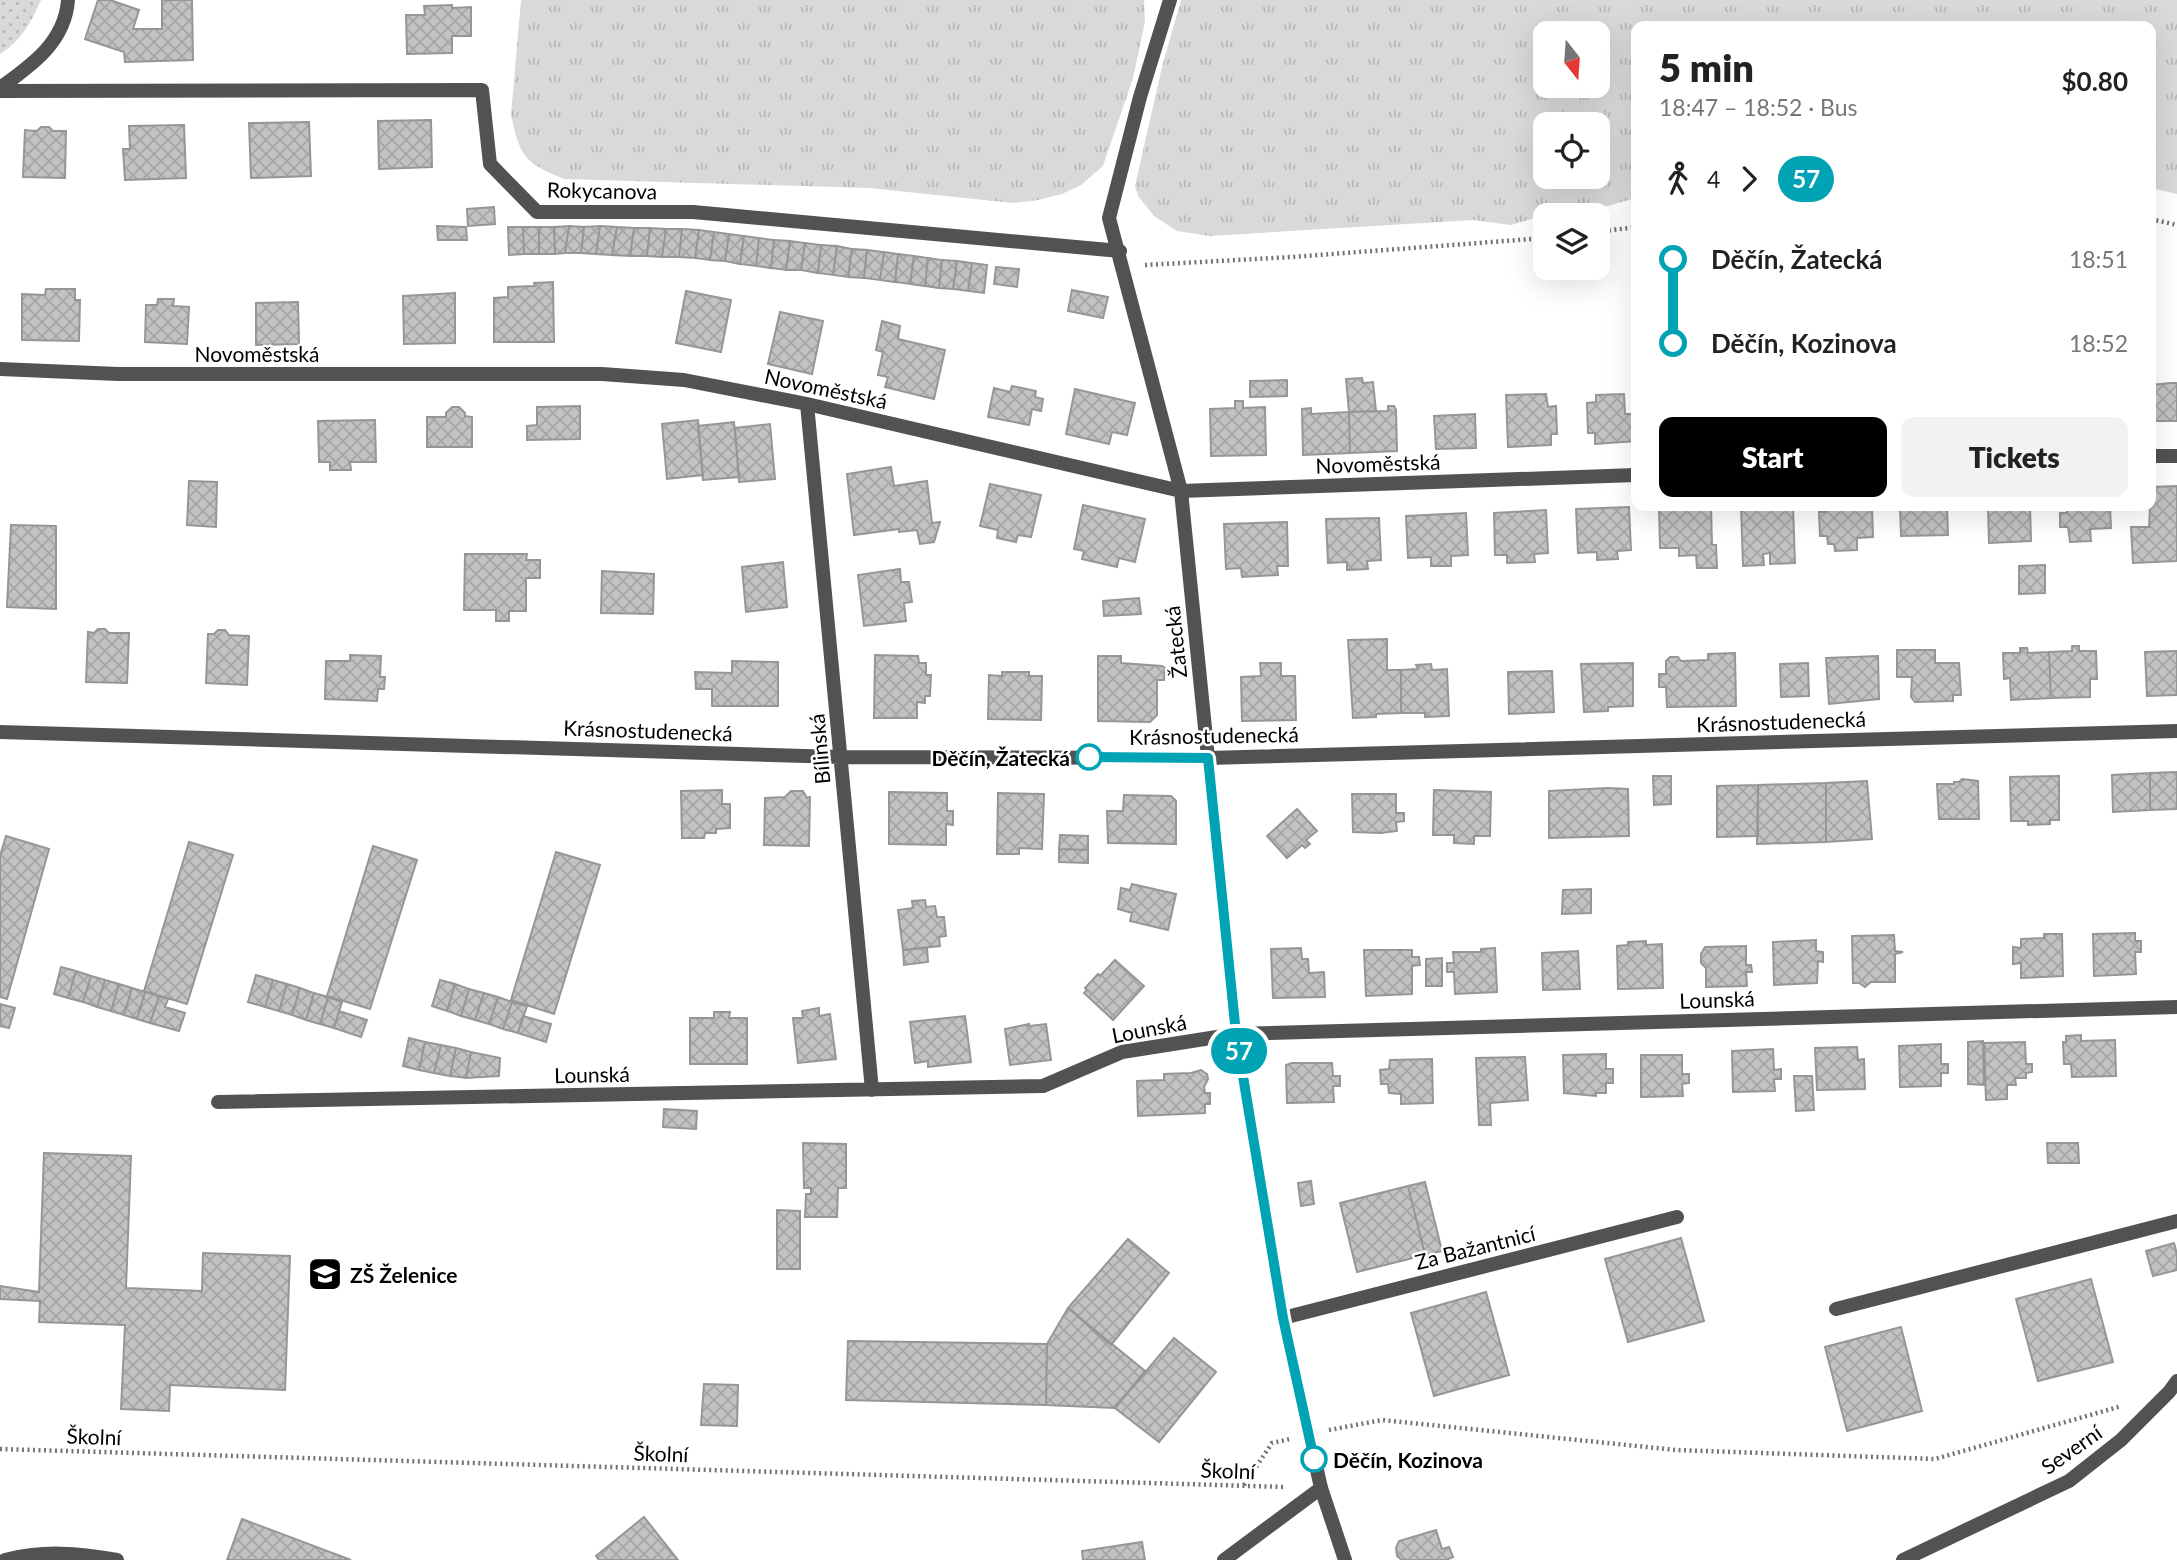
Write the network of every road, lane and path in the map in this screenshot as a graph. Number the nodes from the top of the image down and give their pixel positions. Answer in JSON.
{"nodes":[{"id":1,"x":68,"y":0,"type":"edge"},
{"id":2,"x":1170,"y":0,"type":"edge"},
{"id":3,"x":0,"y":89,"type":"edge"},
{"id":4,"x":2156,"y":220,"type":"edge"},
{"id":5,"x":2177,"y":225,"type":"edge"},
{"id":6,"x":1631,"y":228,"type":"edge"},
{"id":7,"x":1610,"y":230,"type":"edge"},
{"id":8,"x":1533,"y":239,"type":"edge"},
{"id":9,"x":1120,"y":251,"type":"junction"},
{"id":10,"x":0,"y":369,"type":"edge"},
{"id":11,"x":807,"y":404,"type":"junction"},
{"id":12,"x":2156,"y":456,"type":"edge"},
{"id":13,"x":2177,"y":456,"type":"edge"},
{"id":14,"x":1631,"y":475,"type":"edge"},
{"id":15,"x":1181,"y":491,"type":"junction"},
{"id":16,"x":2177,"y":731,"type":"edge"},
{"id":17,"x":0,"y":732,"type":"edge"},
{"id":18,"x":841,"y":757,"type":"junction"},
{"id":19,"x":1208,"y":758,"type":"junction"},
{"id":20,"x":2177,"y":1007,"type":"edge"},
{"id":21,"x":1236,"y":1034,"type":"junction"},
{"id":22,"x":872,"y":1090,"type":"junction"},
{"id":23,"x":218,"y":1102,"type":"dead end"},
{"id":24,"x":1677,"y":1217,"type":"dead end"},
{"id":25,"x":2177,"y":1221,"type":"edge"},
{"id":26,"x":1836,"y":1309,"type":"dead end"},
{"id":27,"x":1283,"y":1318,"type":"junction"},
{"id":28,"x":2177,"y":1381,"type":"edge"},
{"id":29,"x":2131,"y":1404,"type":"dead end"},
{"id":30,"x":1309,"y":1434,"type":"junction"},
{"id":31,"x":0,"y":1450,"type":"edge"},
{"id":32,"x":1244,"y":1486,"type":"junction"},
{"id":33,"x":1321,"y":1488,"type":"junction"},
{"id":34,"x":1933,"y":1553,"type":"edge"},
{"id":35,"x":5,"y":1560,"type":"edge"},
{"id":36,"x":117,"y":1560,"type":"edge"},
{"id":37,"x":1224,"y":1560,"type":"edge"},
{"id":38,"x":1345,"y":1560,"type":"edge"},
{"id":39,"x":1903,"y":1560,"type":"edge"}],
"edges":[{"from":1,"to":3,"type":"street"},
{"from":2,"to":9,"type":"street","name":"Žatecká"},
{"from":3,"to":9,"type":"street","name":"Rokycanova"},
{"from":4,"to":5,"type":"path"},
{"from":6,"to":7,"type":"path"},
{"from":8,"to":9,"type":"path"},
{"from":9,"to":15,"type":"street","name":"Žatecká"},
{"from":10,"to":11,"type":"street","name":"Novoměstská"},
{"from":11,"to":15,"type":"street","name":"Novoměstská"},
{"from":11,"to":18,"type":"street","name":"Bílinská"},
{"from":12,"to":13,"type":"street"},
{"from":14,"to":15,"type":"street","name":"Novoměstská"},
{"from":15,"to":19,"type":"street","name":"Žatecká"},
{"from":16,"to":19,"type":"street","name":"Krásnostudenecká"},
{"from":17,"to":18,"type":"street","name":"Krásnostudenecká"},
{"from":18,"to":19,"type":"street","name":"Krásnostudenecká"},
{"from":18,"to":22,"type":"street","name":"Bílinská"},
{"from":19,"to":21,"type":"street","name":"Žatecká"},
{"from":20,"to":21,"type":"street","name":"Lounská"},
{"from":21,"to":22,"type":"street","name":"Lounská"},
{"from":21,"to":27,"type":"street"},
{"from":22,"to":23,"type":"street","name":"Lounská"},
{"from":24,"to":27,"type":"street","name":"Za Bažantnicí"},
{"from":25,"to":26,"type":"street"},
{"from":27,"to":30,"type":"street"},
{"from":28,"to":34,"type":"street","name":"Severní"},
{"from":29,"to":30,"type":"path"},
{"from":30,"to":32,"type":"path"},
{"from":30,"to":33,"type":"street"},
{"from":31,"to":32,"type":"path","name":"Školní"},
{"from":32,"to":33,"type":"path","name":"Školní"},
{"from":33,"to":37,"type":"street"},
{"from":33,"to":38,"type":"street"},
{"from":34,"to":39,"type":"street","name":"Severní"},
{"from":35,"to":36,"type":"street"}]}
